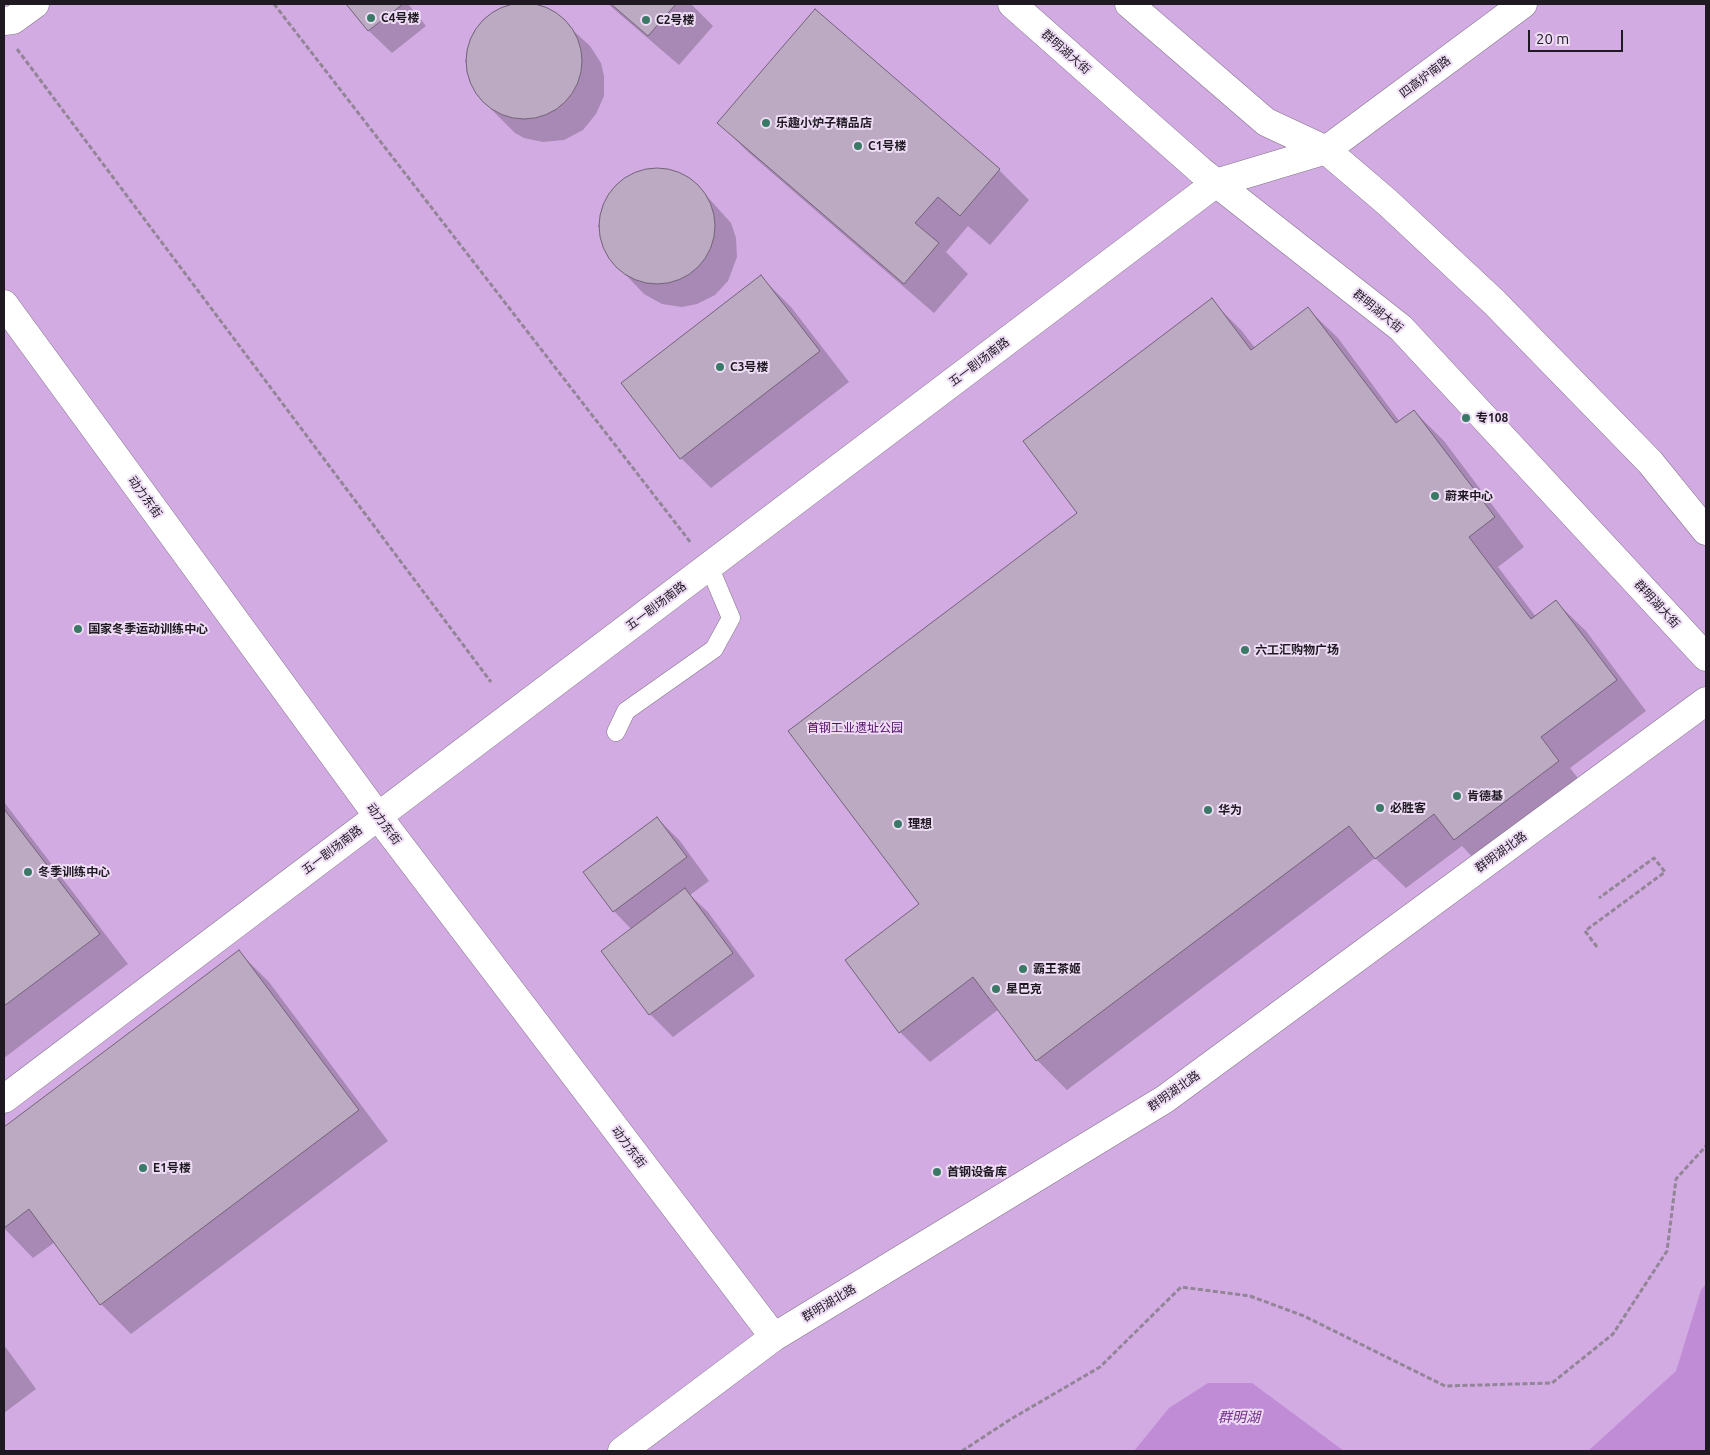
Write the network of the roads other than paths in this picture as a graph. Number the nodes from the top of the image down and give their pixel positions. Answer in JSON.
{"nodes":[{"id":1,"x":35,"y":4,"type":"edge"},
{"id":2,"x":1012,"y":4,"type":"edge"},
{"id":3,"x":1129,"y":4,"type":"edge"},
{"id":4,"x":1523,"y":4,"type":"edge"},
{"id":5,"x":8,"y":21,"type":"edge"},
{"id":6,"x":1326,"y":150,"type":"junction"},
{"id":7,"x":1216,"y":183,"type":"junction"},
{"id":8,"x":4,"y":304,"type":"edge"},
{"id":9,"x":1706,"y":531,"type":"edge"},
{"id":10,"x":709,"y":566,"type":"junction"},
{"id":11,"x":1706,"y":657,"type":"edge"},
{"id":12,"x":1706,"y":701,"type":"edge"},
{"id":13,"x":616,"y":732,"type":"dead end"},
{"id":14,"x":378,"y":815,"type":"junction"},
{"id":15,"x":4,"y":1099,"type":"edge"},
{"id":16,"x":774,"y":1337,"type":"junction"},
{"id":17,"x":622,"y":1451,"type":"edge"}],
"edges":[{"from":1,"to":5,"type":"street"},
{"from":2,"to":7,"type":"street","name":"群明湖大街"},
{"from":3,"to":6,"type":"street"},
{"from":4,"to":6,"type":"street","name":"四高炉南路"},
{"from":6,"to":7,"type":"street","name":"五一剧场南路"},
{"from":6,"to":9,"type":"street"},
{"from":7,"to":10,"type":"street","name":"五一剧场南路"},
{"from":7,"to":11,"type":"street","name":"群明湖大街"},
{"from":8,"to":14,"type":"street","name":"动力东街"},
{"from":10,"to":13,"type":"lane"},
{"from":10,"to":14,"type":"street","name":"五一剧场南路"},
{"from":12,"to":16,"type":"street","name":"群明湖北路"},
{"from":14,"to":15,"type":"street","name":"五一剧场南路"},
{"from":14,"to":16,"type":"street","name":"动力东街"},
{"from":16,"to":17,"type":"street","name":"群明湖北路"}]}
